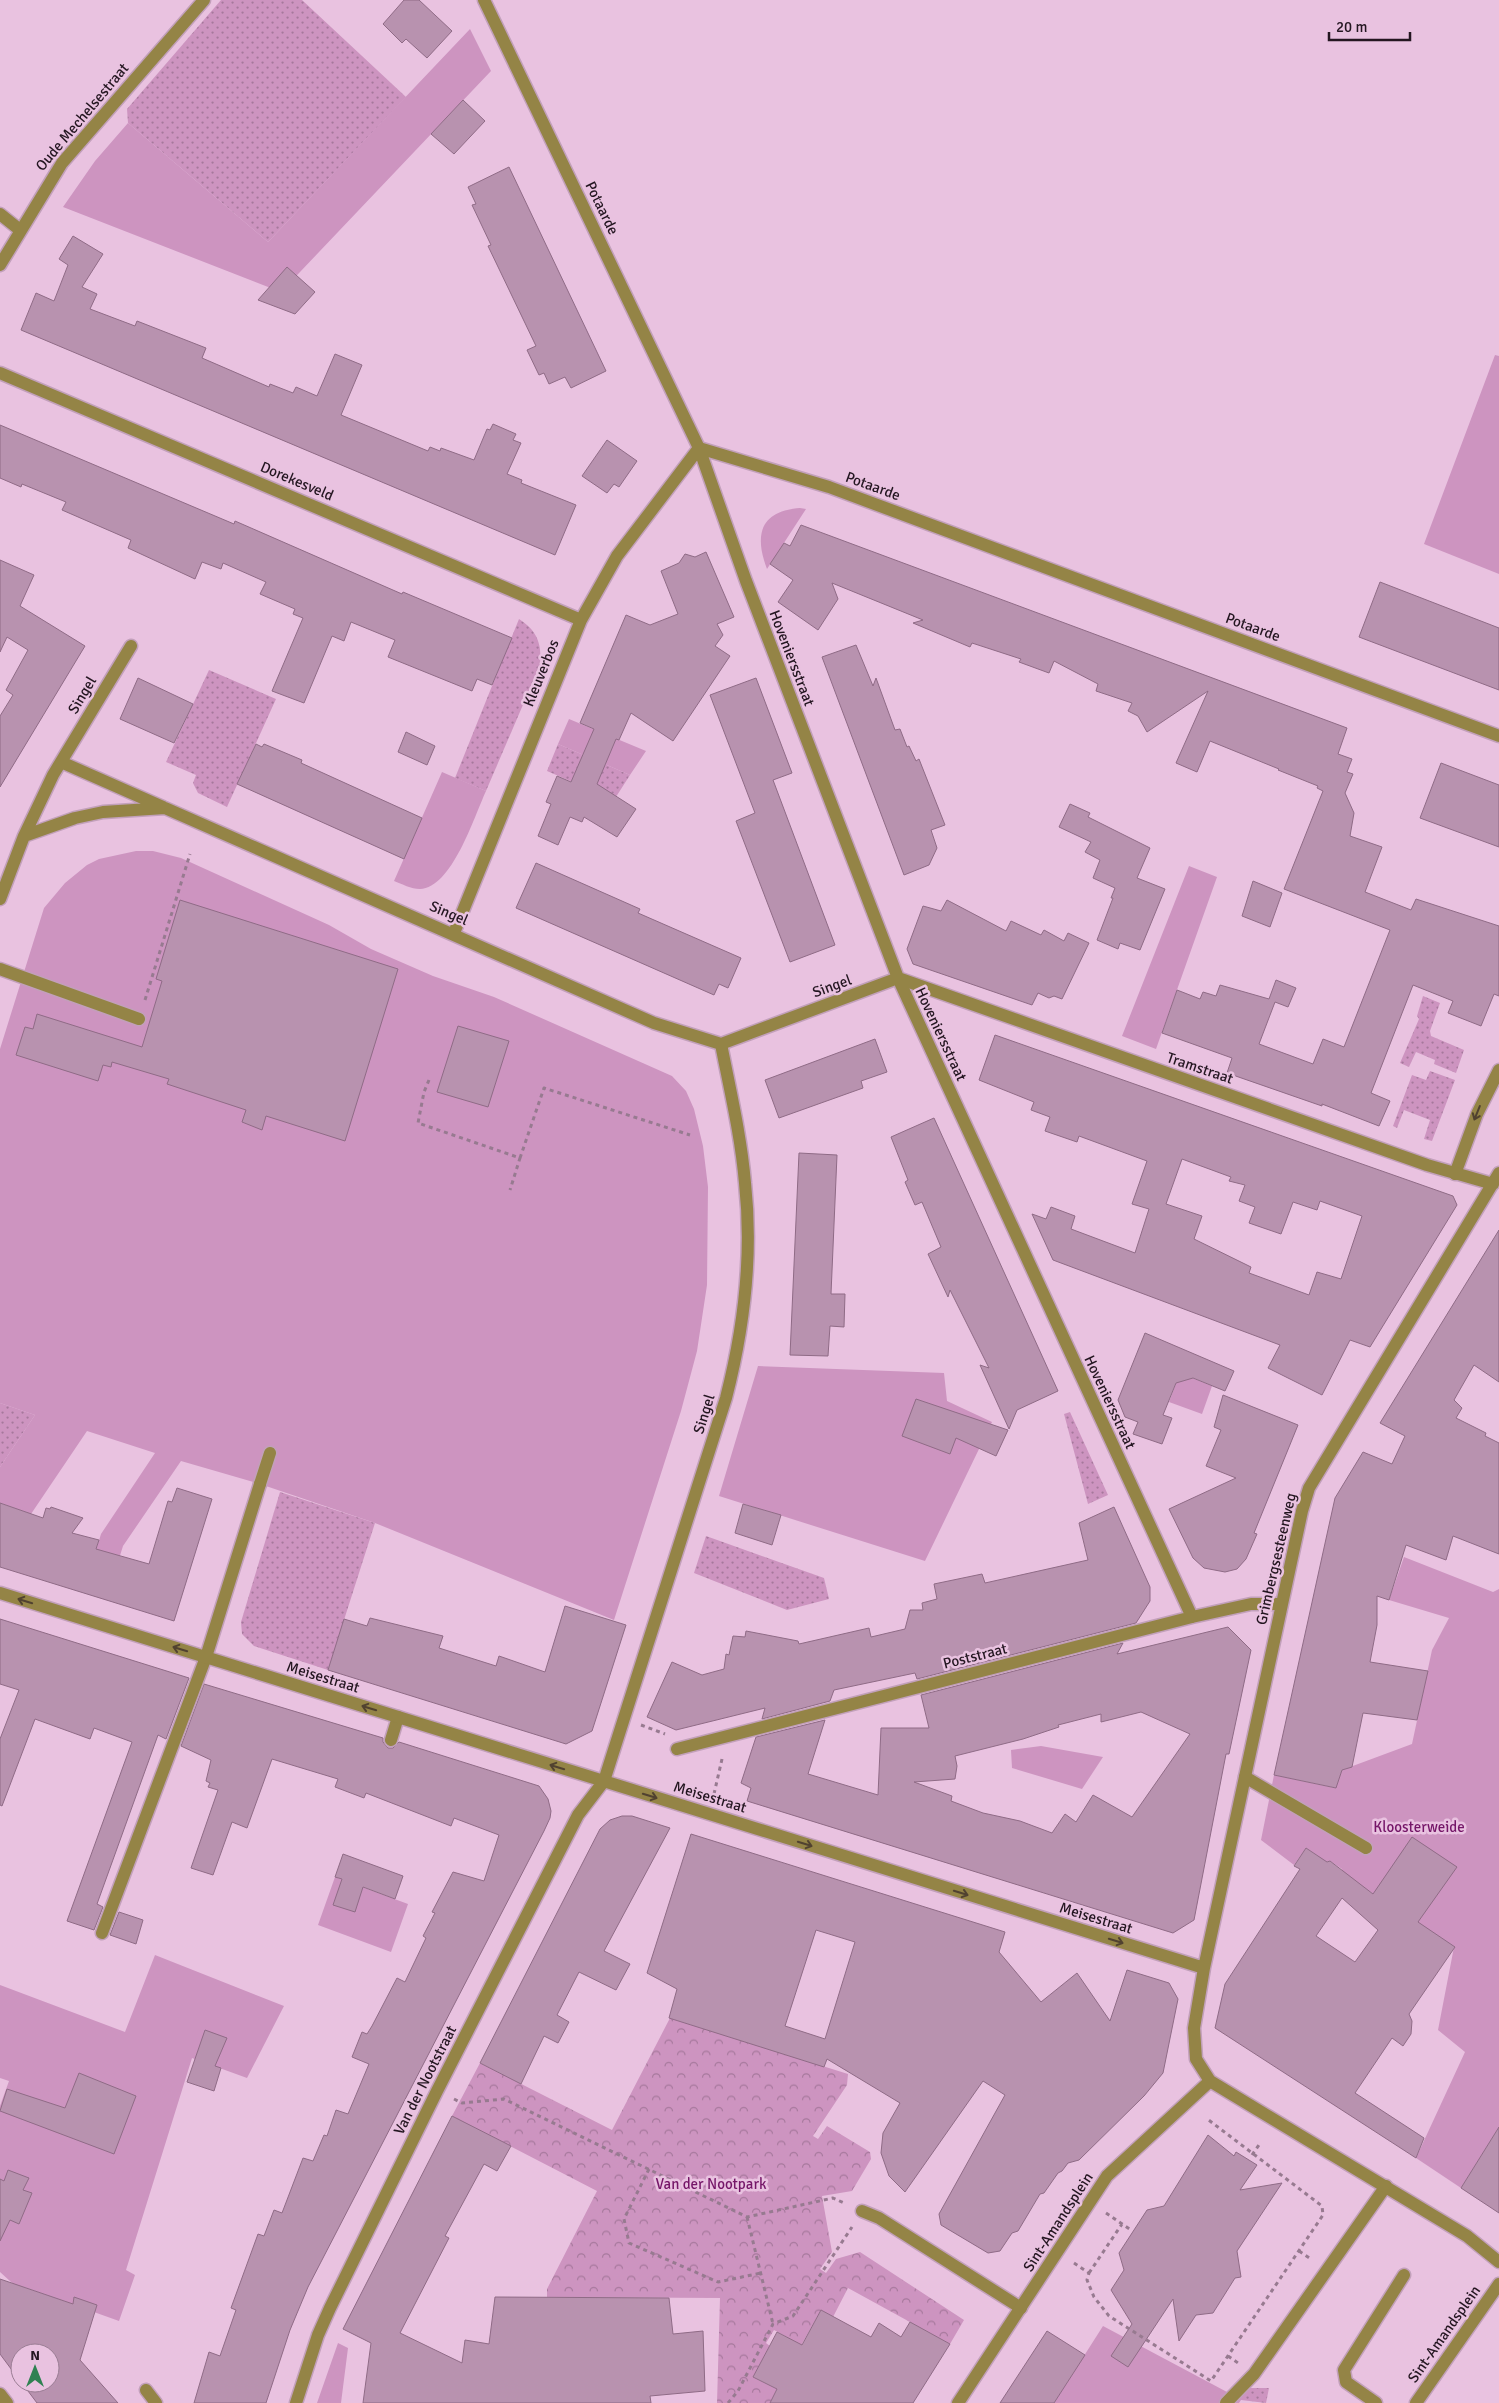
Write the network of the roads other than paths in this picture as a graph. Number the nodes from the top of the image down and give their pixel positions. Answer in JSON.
{"nodes":[{"id":1,"x":204,"y":0,"type":"edge"},
{"id":2,"x":484,"y":0,"type":"edge"},
{"id":3,"x":0,"y":214,"type":"edge"},
{"id":4,"x":20,"y":230,"type":"junction"},
{"id":5,"x":0,"y":265,"type":"edge"},
{"id":6,"x":0,"y":373,"type":"edge"},
{"id":7,"x":699,"y":448,"type":"junction"},
{"id":8,"x":581,"y":620,"type":"junction"},
{"id":9,"x":131,"y":646,"type":"dead end"},
{"id":10,"x":1499,"y":736,"type":"edge"},
{"id":11,"x":61,"y":762,"type":"junction"},
{"id":12,"x":166,"y":808,"type":"junction"},
{"id":13,"x":24,"y":836,"type":"junction"},
{"id":14,"x":0,"y":899,"type":"edge"},
{"id":15,"x":454,"y":933,"type":"junction"},
{"id":16,"x":0,"y":969,"type":"edge"},
{"id":17,"x":898,"y":978,"type":"junction"},
{"id":18,"x":138,"y":1019,"type":"road end"},
{"id":19,"x":720,"y":1044,"type":"junction"},
{"id":20,"x":1499,"y":1070,"type":"edge"},
{"id":21,"x":1455,"y":1174,"type":"junction"},
{"id":22,"x":1496,"y":1179,"type":"edge"},
{"id":23,"x":270,"y":1453,"type":"dead end"},
{"id":24,"x":0,"y":1593,"type":"edge"},
{"id":25,"x":1282,"y":1604,"type":"junction"},
{"id":26,"x":1192,"y":1617,"type":"junction"},
{"id":27,"x":206,"y":1657,"type":"junction"},
{"id":28,"x":398,"y":1717,"type":"junction"},
{"id":29,"x":391,"y":1740,"type":"dead end"},
{"id":30,"x":677,"y":1749,"type":"dead end"},
{"id":31,"x":1245,"y":1777,"type":"junction"},
{"id":32,"x":604,"y":1781,"type":"junction"},
{"id":33,"x":1366,"y":1848,"type":"dead end"},
{"id":34,"x":102,"y":1933,"type":"dead end"},
{"id":35,"x":1204,"y":1968,"type":"junction"},
{"id":36,"x":1210,"y":2081,"type":"junction"},
{"id":37,"x":1386,"y":2186,"type":"junction"},
{"id":38,"x":862,"y":2211,"type":"road end"},
{"id":39,"x":1499,"y":2262,"type":"edge"},
{"id":40,"x":1404,"y":2275,"type":"dead end"},
{"id":41,"x":1499,"y":2284,"type":"edge"},
{"id":42,"x":1021,"y":2308,"type":"junction"},
{"id":43,"x":146,"y":2390,"type":"dead end"},
{"id":44,"x":0,"y":2394,"type":"edge"},
{"id":45,"x":7,"y":2403,"type":"edge"},
{"id":46,"x":156,"y":2403,"type":"edge"},
{"id":47,"x":296,"y":2403,"type":"edge"},
{"id":48,"x":958,"y":2403,"type":"edge"},
{"id":49,"x":1226,"y":2403,"type":"edge"},
{"id":50,"x":1376,"y":2403,"type":"edge"},
{"id":51,"x":1416,"y":2403,"type":"edge"}],
"edges":[{"from":1,"to":4,"type":"street","name":"Oude Mechelsestraat"},
{"from":2,"to":7,"type":"street","name":"Potaarde"},
{"from":3,"to":4,"type":"street"},
{"from":4,"to":5,"type":"street","name":"Oude Mechelsestraat"},
{"from":6,"to":8,"type":"street","name":"Dorekesveld"},
{"from":7,"to":8,"type":"street","name":"Kleuverbos"},
{"from":7,"to":10,"type":"street","name":"Potaarde"},
{"from":7,"to":17,"type":"street","name":"Hoveniersstraat"},
{"from":8,"to":15,"type":"street","name":"Kleuverbos"},
{"from":9,"to":11,"type":"street","name":"Singel"},
{"from":11,"to":12,"type":"street","name":"Singel"},
{"from":11,"to":13,"type":"street","name":"Singel"},
{"from":12,"to":13,"type":"street","name":"Singel"},
{"from":12,"to":15,"type":"street","name":"Singel"},
{"from":13,"to":14,"type":"street","name":"Singel"},
{"from":15,"to":19,"type":"street","name":"Singel"},
{"from":16,"to":18,"type":"street"},
{"from":17,"to":19,"type":"street","name":"Singel"},
{"from":17,"to":21,"type":"street","name":"Tramstraat"},
{"from":17,"to":26,"type":"street","name":"Hoveniersstraat"},
{"from":19,"to":32,"type":"street","name":"Singel"},
{"from":20,"to":21,"type":"street","one_way":true},
{"from":21,"to":22,"type":"street","name":"Tramstraat"},
{"from":22,"to":25,"type":"street","name":"Grimbergsesteenweg"},
{"from":23,"to":27,"type":"street"},
{"from":27,"to":24,"type":"street","name":"Meisestraat","one_way":true},
{"from":25,"to":26,"type":"street","name":"Poststraat"},
{"from":25,"to":31,"type":"street","name":"Grimbergsesteenweg"},
{"from":26,"to":30,"type":"street","name":"Poststraat"},
{"from":28,"to":27,"type":"street","name":"Meisestraat","one_way":true},
{"from":27,"to":34,"type":"street"},
{"from":28,"to":29,"type":"street"},
{"from":32,"to":28,"type":"street","name":"Meisestraat","one_way":true},
{"from":31,"to":33,"type":"street"},
{"from":31,"to":35,"type":"street","name":"Grimbergsesteenweg"},
{"from":32,"to":35,"type":"street","name":"Meisestraat","one_way":true},
{"from":32,"to":47,"type":"street","name":"Van der Nootstraat"},
{"from":35,"to":36,"type":"street"},
{"from":36,"to":37,"type":"street"},
{"from":36,"to":42,"type":"street","name":"Sint-Amandsplein"},
{"from":37,"to":39,"type":"street"},
{"from":37,"to":49,"type":"street"},
{"from":38,"to":42,"type":"street"},
{"from":40,"to":50,"type":"street"},
{"from":41,"to":51,"type":"street","name":"Sint-Amandsplein"},
{"from":42,"to":48,"type":"street","name":"Sint-Amandsplein"},
{"from":43,"to":46,"type":"street"},
{"from":44,"to":45,"type":"street"}]}
